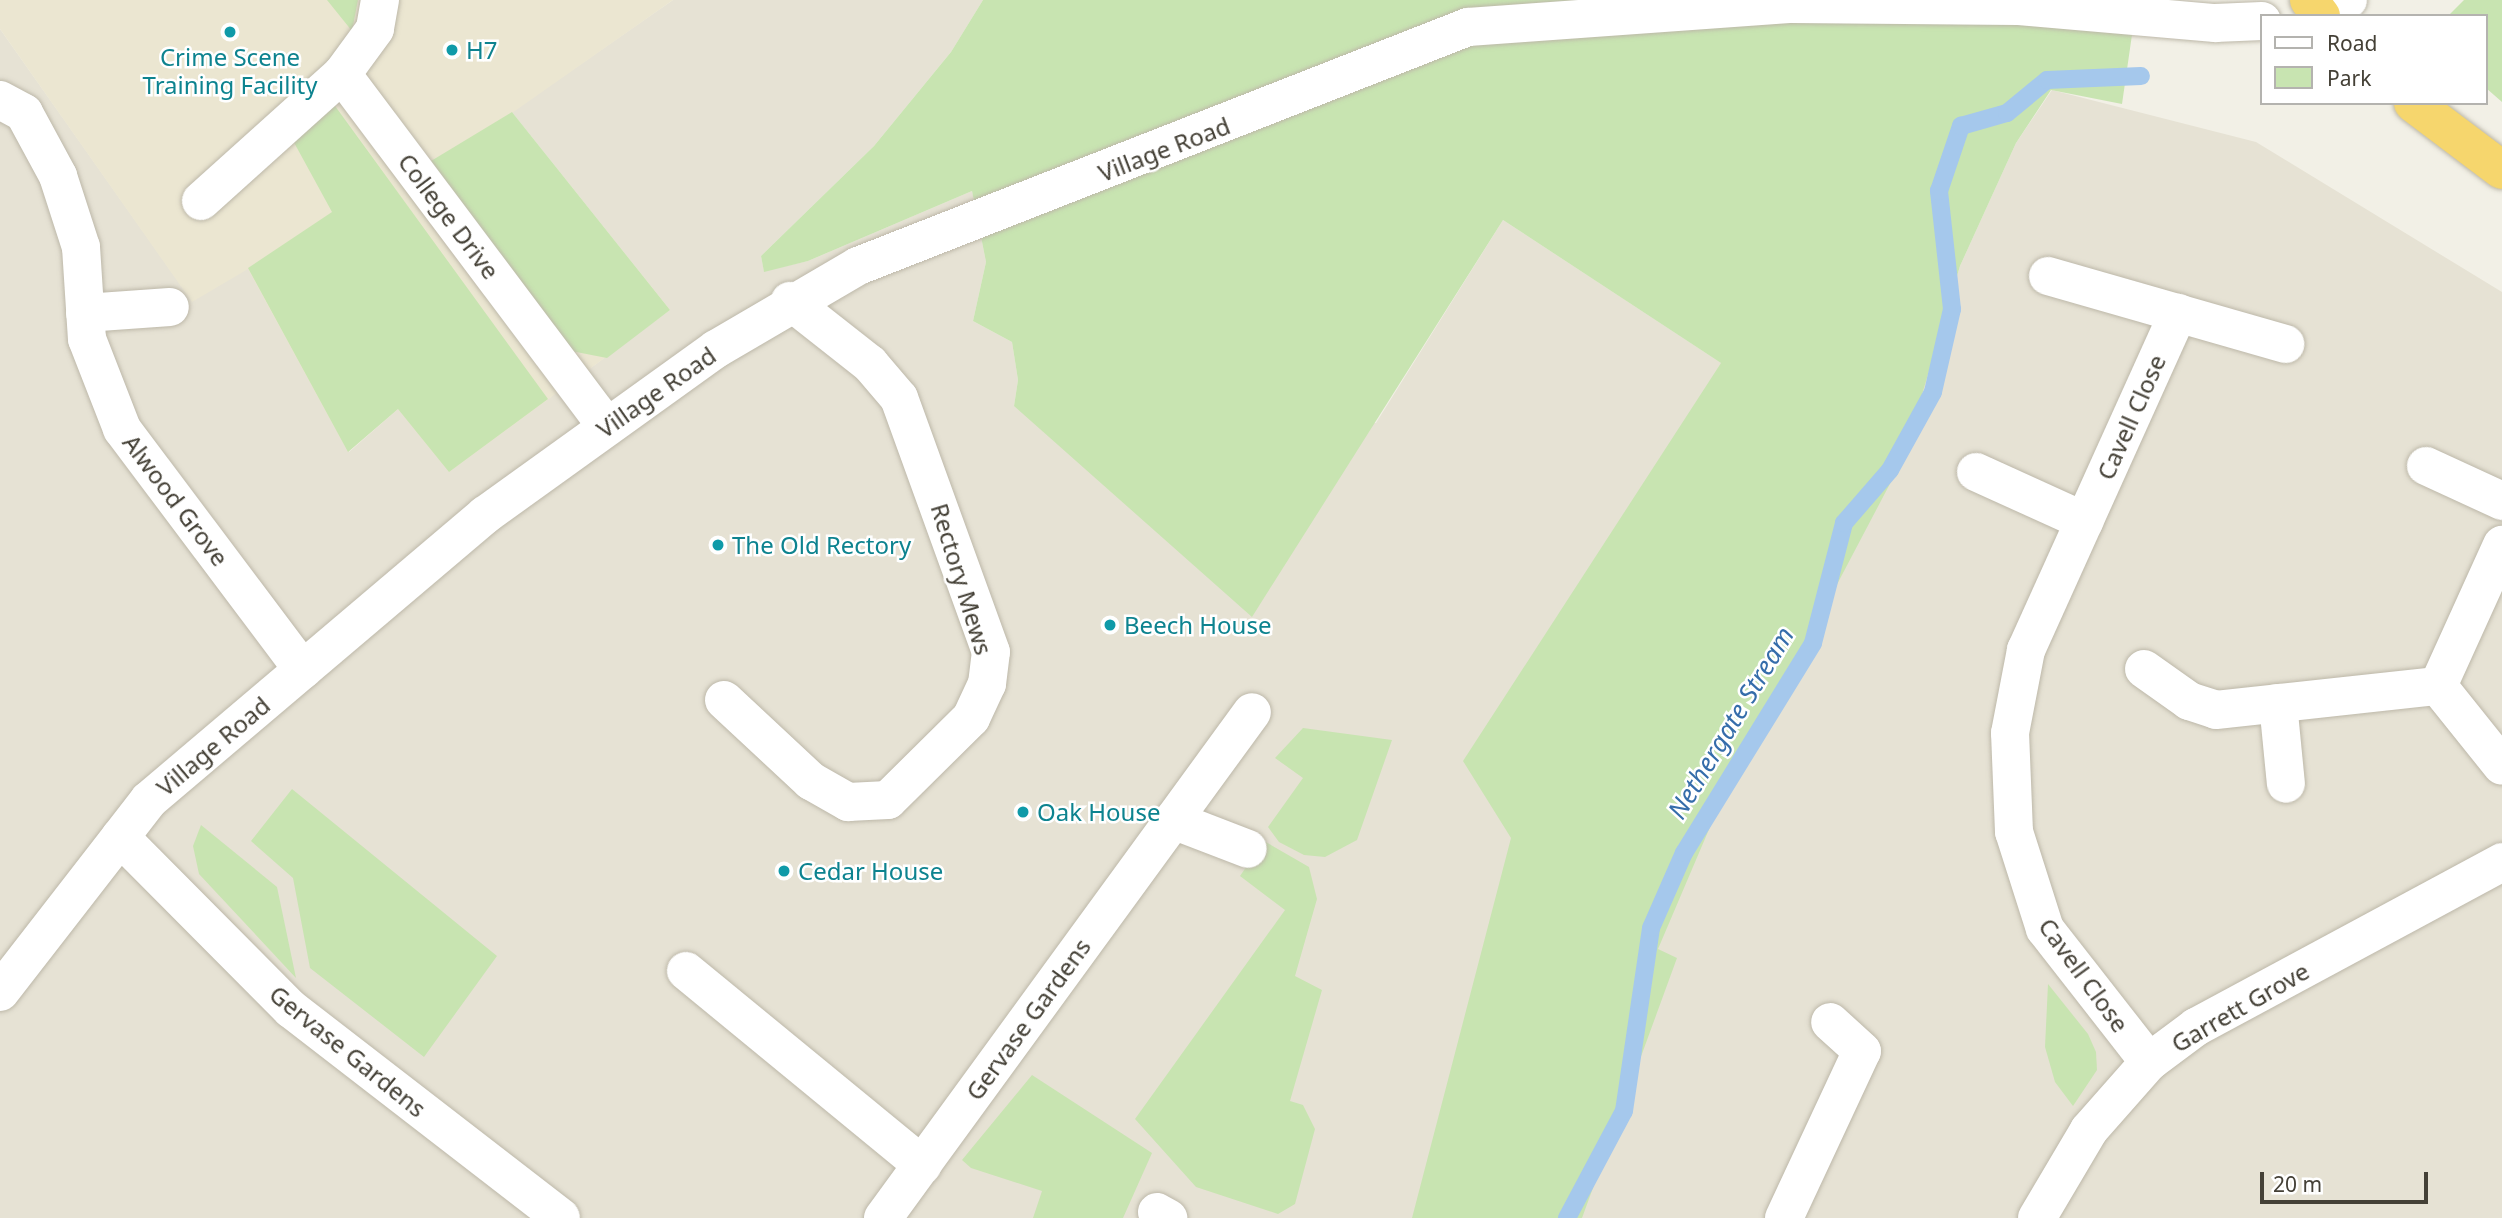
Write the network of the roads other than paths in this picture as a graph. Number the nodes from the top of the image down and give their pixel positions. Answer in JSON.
{"nodes":[{"id":1,"x":380,"y":0,"type":"edge"},
{"id":2,"x":2309,"y":0,"type":"edge"},
{"id":3,"x":2348,"y":0,"type":"edge"},
{"id":4,"x":1481,"y":14,"type":"edge"},
{"id":5,"x":2321,"y":14,"type":"edge"},
{"id":6,"x":2326,"y":14,"type":"edge"},
{"id":7,"x":2260,"y":21,"type":"edge"},
{"id":8,"x":342,"y":74,"type":"junction"},
{"id":9,"x":0,"y":100,"type":"edge"},
{"id":10,"x":2416,"y":105,"type":"edge"},
{"id":11,"x":2502,"y":170,"type":"edge"},
{"id":12,"x":201,"y":201,"type":"dead end"},
{"id":13,"x":2048,"y":275,"type":"dead end"},
{"id":14,"x":790,"y":301,"type":"junction"},
{"id":15,"x":170,"y":307,"type":"dead end"},
{"id":16,"x":85,"y":313,"type":"junction"},
{"id":17,"x":2178,"y":313,"type":"junction"},
{"id":18,"x":2285,"y":344,"type":"dead end"},
{"id":19,"x":607,"y":427,"type":"junction"},
{"id":20,"x":2426,"y":466,"type":"dead end"},
{"id":21,"x":1976,"y":472,"type":"dead end"},
{"id":22,"x":2502,"y":501,"type":"edge"},
{"id":23,"x":2084,"y":521,"type":"junction"},
{"id":24,"x":2502,"y":545,"type":"edge"},
{"id":25,"x":2144,"y":669,"type":"dead end"},
{"id":26,"x":303,"y":670,"type":"junction"},
{"id":27,"x":2438,"y":686,"type":"junction"},
{"id":28,"x":724,"y":700,"type":"dead end"},
{"id":29,"x":2278,"y":703,"type":"junction"},
{"id":30,"x":1252,"y":712,"type":"dead end"},
{"id":31,"x":2502,"y":766,"type":"edge"},
{"id":32,"x":2286,"y":784,"type":"dead end"},
{"id":33,"x":1172,"y":820,"type":"junction"},
{"id":34,"x":120,"y":837,"type":"junction"},
{"id":35,"x":1248,"y":849,"type":"dead end"},
{"id":36,"x":2502,"y":862,"type":"edge"},
{"id":37,"x":686,"y":971,"type":"dead end"},
{"id":38,"x":1,"y":987,"type":"edge"},
{"id":39,"x":1830,"y":1022,"type":"dead end"},
{"id":40,"x":2149,"y":1062,"type":"junction"},
{"id":41,"x":922,"y":1165,"type":"junction"},
{"id":42,"x":561,"y":1218,"type":"edge"},
{"id":43,"x":883,"y":1218,"type":"edge"},
{"id":44,"x":1784,"y":1218,"type":"edge"},
{"id":45,"x":2037,"y":1218,"type":"edge"}],
"edges":[{"from":1,"to":8,"type":"street"},
{"from":2,"to":5,"type":"highway"},
{"from":3,"to":6,"type":"street"},
{"from":4,"to":7,"type":"street","name":"Village Road"},
{"from":4,"to":14,"type":"street","name":"Village Road"},
{"from":8,"to":12,"type":"street"},
{"from":8,"to":19,"type":"street","name":"College Drive"},
{"from":9,"to":16,"type":"street","name":"Alwood Grove"},
{"from":10,"to":11,"type":"highway"},
{"from":13,"to":17,"type":"street"},
{"from":14,"to":19,"type":"street","name":"Village Road"},
{"from":14,"to":28,"type":"street","name":"Rectory Mews"},
{"from":15,"to":16,"type":"street"},
{"from":16,"to":26,"type":"street","name":"Alwood Grove"},
{"from":17,"to":18,"type":"street"},
{"from":17,"to":23,"type":"street","name":"Cavell Close"},
{"from":19,"to":26,"type":"street","name":"Village Road"},
{"from":20,"to":22,"type":"street"},
{"from":21,"to":23,"type":"street"},
{"from":23,"to":40,"type":"street","name":"Cavell Close"},
{"from":24,"to":27,"type":"street"},
{"from":25,"to":29,"type":"street"},
{"from":26,"to":34,"type":"street","name":"Village Road"},
{"from":27,"to":29,"type":"street"},
{"from":27,"to":31,"type":"street"},
{"from":29,"to":32,"type":"street"},
{"from":30,"to":33,"type":"street","name":"Gervase Gardens"},
{"from":33,"to":35,"type":"street"},
{"from":33,"to":41,"type":"street","name":"Gervase Gardens"},
{"from":34,"to":38,"type":"street","name":"Village Road"},
{"from":34,"to":42,"type":"street","name":"Gervase Gardens"},
{"from":36,"to":40,"type":"street","name":"Garrett Grove"},
{"from":37,"to":41,"type":"street"},
{"from":39,"to":44,"type":"street"},
{"from":40,"to":45,"type":"street","name":"Garrett Grove"},
{"from":41,"to":43,"type":"street","name":"Gervase Gardens"}]}
